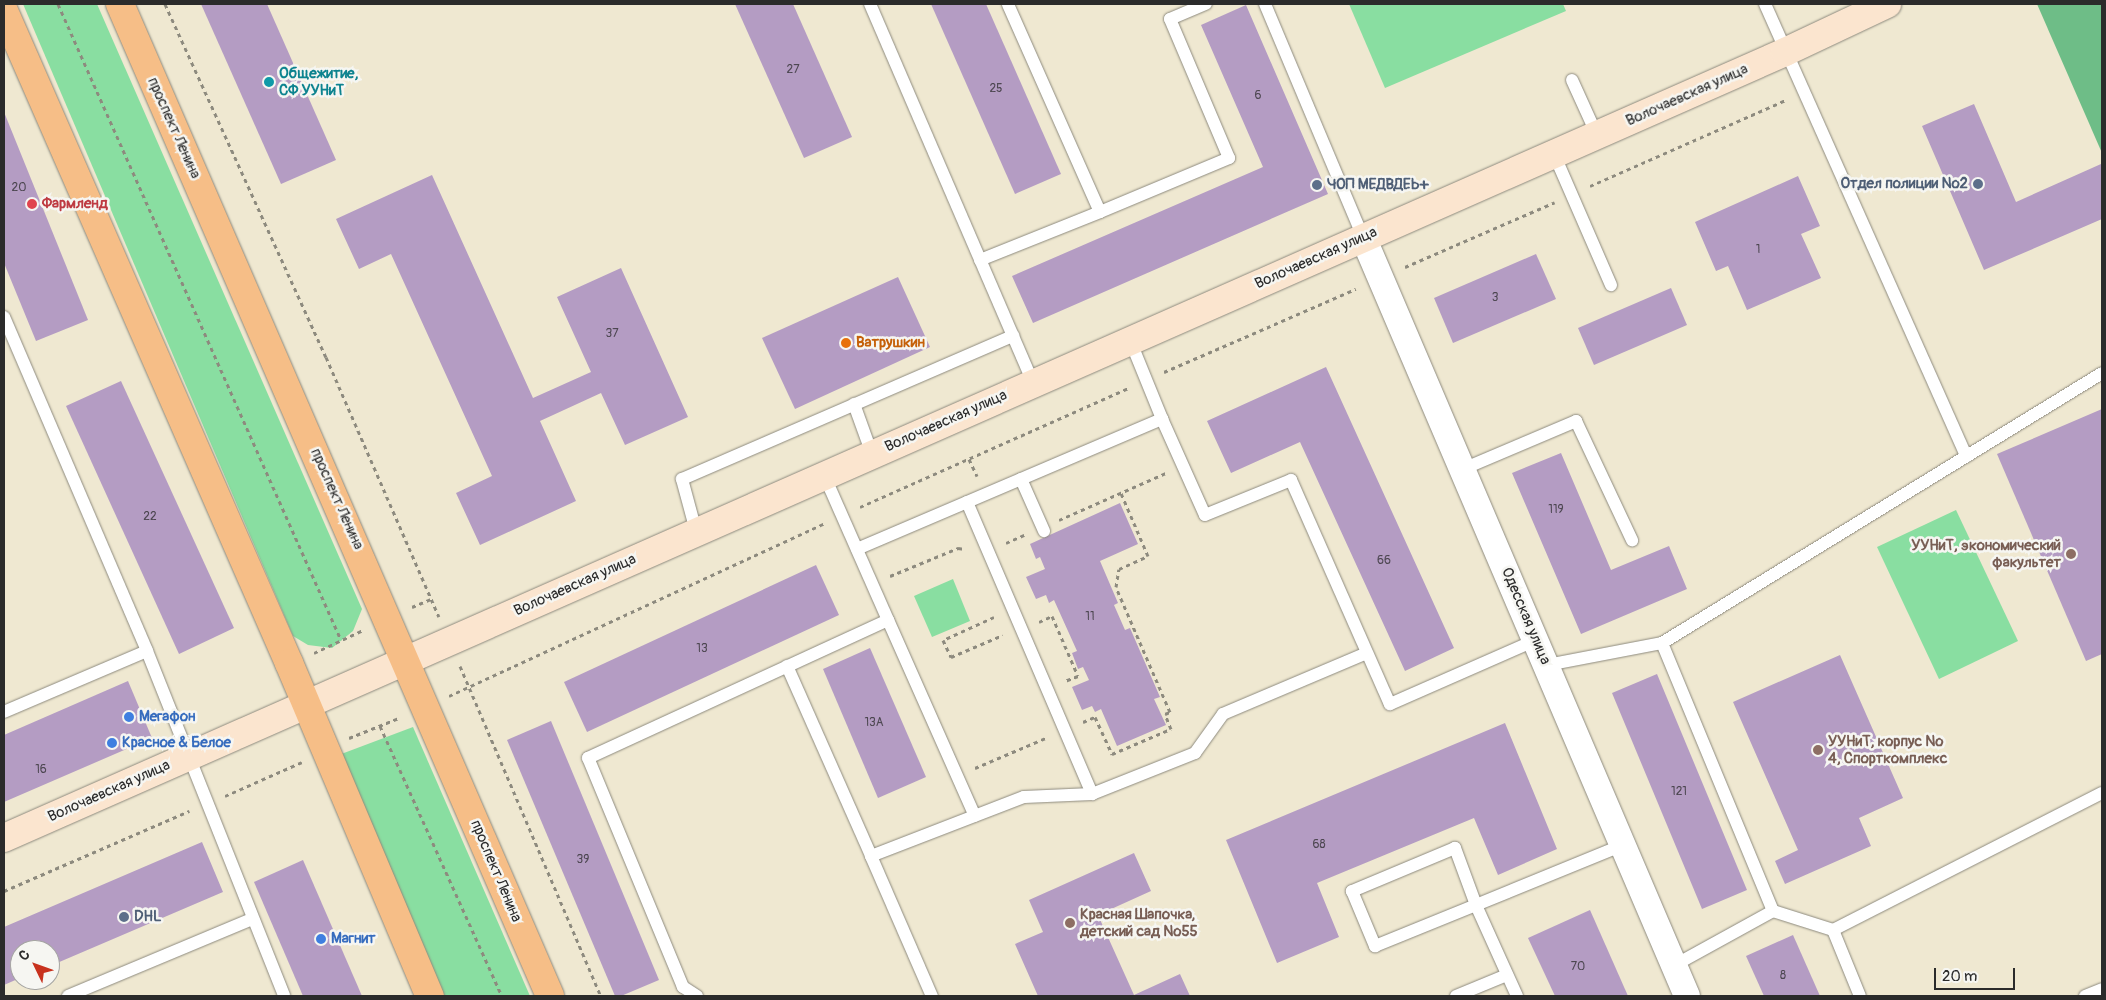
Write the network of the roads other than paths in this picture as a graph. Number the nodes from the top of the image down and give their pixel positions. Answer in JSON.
{"nodes":[{"id":1,"x":120,"y":4,"type":"edge"},
{"id":2,"x":870,"y":4,"type":"edge"},
{"id":3,"x":1008,"y":4,"type":"edge"},
{"id":4,"x":1206,"y":4,"type":"edge"},
{"id":5,"x":1265,"y":4,"type":"edge"},
{"id":6,"x":1765,"y":4,"type":"edge"},
{"id":7,"x":1887,"y":4,"type":"edge"},
{"id":8,"x":4,"y":11,"type":"edge"},
{"id":9,"x":1785,"y":52,"type":"junction"},
{"id":10,"x":1572,"y":80,"type":"dead end"},
{"id":11,"x":1597,"y":135,"type":"junction"},
{"id":12,"x":1554,"y":154,"type":"junction"},
{"id":13,"x":1100,"y":212,"type":"junction"},
{"id":14,"x":1363,"y":237,"type":"junction"},
{"id":15,"x":980,"y":260,"type":"junction"},
{"id":16,"x":1611,"y":284,"type":"dead end"},
{"id":17,"x":4,"y":317,"type":"edge"},
{"id":18,"x":7,"y":333,"type":"edge"},
{"id":19,"x":1013,"y":336,"type":"junction"},
{"id":20,"x":1130,"y":340,"type":"junction"},
{"id":21,"x":2102,"y":373,"type":"edge"},
{"id":22,"x":1033,"y":383,"type":"junction"},
{"id":23,"x":854,"y":404,"type":"junction"},
{"id":24,"x":1162,"y":419,"type":"junction"},
{"id":25,"x":872,"y":454,"type":"junction"},
{"id":26,"x":1966,"y":456,"type":"junction"},
{"id":27,"x":1463,"y":469,"type":"junction"},
{"id":28,"x":824,"y":475,"type":"junction"},
{"id":29,"x":1021,"y":479,"type":"junction"},
{"id":30,"x":967,"y":502,"type":"junction"},
{"id":31,"x":1043,"y":529,"type":"road end"},
{"id":32,"x":696,"y":531,"type":"junction"},
{"id":33,"x":1632,"y":540,"type":"dead end"},
{"id":34,"x":856,"y":549,"type":"junction"},
{"id":35,"x":888,"y":620,"type":"junction"},
{"id":36,"x":1536,"y":640,"type":"junction"},
{"id":37,"x":1662,"y":642,"type":"junction"},
{"id":38,"x":147,"y":650,"type":"junction"},
{"id":39,"x":1368,"y":654,"type":"junction"},
{"id":40,"x":405,"y":660,"type":"junction"},
{"id":41,"x":1547,"y":665,"type":"junction"},
{"id":42,"x":787,"y":666,"type":"junction"},
{"id":43,"x":306,"y":704,"type":"junction"},
{"id":44,"x":4,"y":712,"type":"edge"},
{"id":45,"x":188,"y":756,"type":"junction"},
{"id":46,"x":2102,"y":793,"type":"edge"},
{"id":47,"x":1092,"y":794,"type":"junction"},
{"id":48,"x":975,"y":816,"type":"junction"},
{"id":49,"x":4,"y":838,"type":"edge"},
{"id":50,"x":1623,"y":846,"type":"junction"},
{"id":51,"x":871,"y":856,"type":"junction"},
{"id":52,"x":1476,"y":905,"type":"junction"},
{"id":53,"x":1773,"y":911,"type":"junction"},
{"id":54,"x":252,"y":919,"type":"junction"},
{"id":55,"x":1833,"y":930,"type":"junction"},
{"id":56,"x":1674,"y":966,"type":"junction"},
{"id":57,"x":1507,"y":975,"type":"junction"},
{"id":58,"x":2102,"y":989,"type":"edge"},
{"id":59,"x":68,"y":996,"type":"edge"},
{"id":60,"x":284,"y":996,"type":"edge"},
{"id":61,"x":430,"y":996,"type":"edge"},
{"id":62,"x":550,"y":996,"type":"edge"},
{"id":63,"x":697,"y":996,"type":"edge"},
{"id":64,"x":932,"y":996,"type":"edge"},
{"id":65,"x":1456,"y":996,"type":"edge"},
{"id":66,"x":1516,"y":996,"type":"edge"},
{"id":67,"x":1687,"y":996,"type":"edge"},
{"id":68,"x":1860,"y":996,"type":"edge"},
{"id":69,"x":2085,"y":996,"type":"edge"}],
"edges":[{"from":1,"to":40,"type":"main road","name":"проспект Ленина"},
{"from":2,"to":15,"type":"lane"},
{"from":3,"to":13,"type":"lane"},
{"from":4,"to":13,"type":"lane"},
{"from":5,"to":14,"type":"lane"},
{"from":6,"to":9,"type":"lane"},
{"from":7,"to":9,"type":"street","name":"Волочаевская улица"},
{"from":8,"to":43,"type":"main road"},
{"from":9,"to":11,"type":"street","name":"Волочаевская улица"},
{"from":9,"to":26,"type":"lane"},
{"from":10,"to":11,"type":"lane"},
{"from":11,"to":12,"type":"street","name":"Волочаевская улица"},
{"from":12,"to":14,"type":"street","name":"Волочаевская улица"},
{"from":12,"to":16,"type":"lane"},
{"from":13,"to":15,"type":"lane"},
{"from":14,"to":20,"type":"street","name":"Волочаевская улица"},
{"from":14,"to":27,"type":"street","name":"Одесская улица"},
{"from":15,"to":19,"type":"lane"},
{"from":17,"to":18,"type":"lane"},
{"from":18,"to":38,"type":"lane"},
{"from":19,"to":22,"type":"lane"},
{"from":19,"to":23,"type":"lane"},
{"from":20,"to":22,"type":"street","name":"Волочаевская улица"},
{"from":20,"to":24,"type":"lane"},
{"from":21,"to":26,"type":"lane"},
{"from":22,"to":25,"type":"street","name":"Волочаевская улица"},
{"from":23,"to":25,"type":"lane"},
{"from":23,"to":32,"type":"lane"},
{"from":24,"to":29,"type":"lane"},
{"from":24,"to":39,"type":"lane"},
{"from":25,"to":28,"type":"street","name":"Волочаевская улица"},
{"from":26,"to":37,"type":"lane"},
{"from":27,"to":33,"type":"lane"},
{"from":27,"to":36,"type":"street","name":"Одесская улица"},
{"from":28,"to":32,"type":"street","name":"Волочаевская улица"},
{"from":28,"to":34,"type":"lane"},
{"from":29,"to":30,"type":"lane"},
{"from":29,"to":31,"type":"lane"},
{"from":30,"to":34,"type":"lane"},
{"from":30,"to":47,"type":"lane"},
{"from":32,"to":40,"type":"street","name":"Волочаевская улица"},
{"from":34,"to":35,"type":"lane"},
{"from":35,"to":42,"type":"lane"},
{"from":35,"to":48,"type":"lane"},
{"from":36,"to":39,"type":"lane"},
{"from":36,"to":41,"type":"street","name":"Одесская улица"},
{"from":37,"to":41,"type":"lane"},
{"from":37,"to":53,"type":"lane"},
{"from":38,"to":44,"type":"lane"},
{"from":38,"to":45,"type":"lane"},
{"from":39,"to":47,"type":"lane"},
{"from":40,"to":43,"type":"street","name":"Волочаевская улица"},
{"from":40,"to":62,"type":"main road","name":"проспект Ленина"},
{"from":41,"to":50,"type":"street","name":"Одесская улица"},
{"from":42,"to":51,"type":"lane"},
{"from":42,"to":63,"type":"lane"},
{"from":43,"to":45,"type":"street","name":"Волочаевская улица"},
{"from":43,"to":61,"type":"main road"},
{"from":45,"to":49,"type":"street","name":"Волочаевская улица"},
{"from":45,"to":54,"type":"lane"},
{"from":46,"to":55,"type":"lane"},
{"from":47,"to":48,"type":"lane"},
{"from":48,"to":51,"type":"lane"},
{"from":50,"to":52,"type":"lane"},
{"from":50,"to":56,"type":"street","name":"Одесская улица"},
{"from":51,"to":64,"type":"lane"},
{"from":52,"to":52,"type":"lane"},
{"from":52,"to":57,"type":"lane"},
{"from":53,"to":55,"type":"lane"},
{"from":53,"to":56,"type":"lane"},
{"from":54,"to":59,"type":"lane"},
{"from":54,"to":60,"type":"lane"},
{"from":55,"to":68,"type":"lane"},
{"from":56,"to":67,"type":"street","name":"Одесская улица"},
{"from":57,"to":65,"type":"lane"},
{"from":57,"to":66,"type":"lane"},
{"from":58,"to":69,"type":"lane"}]}
